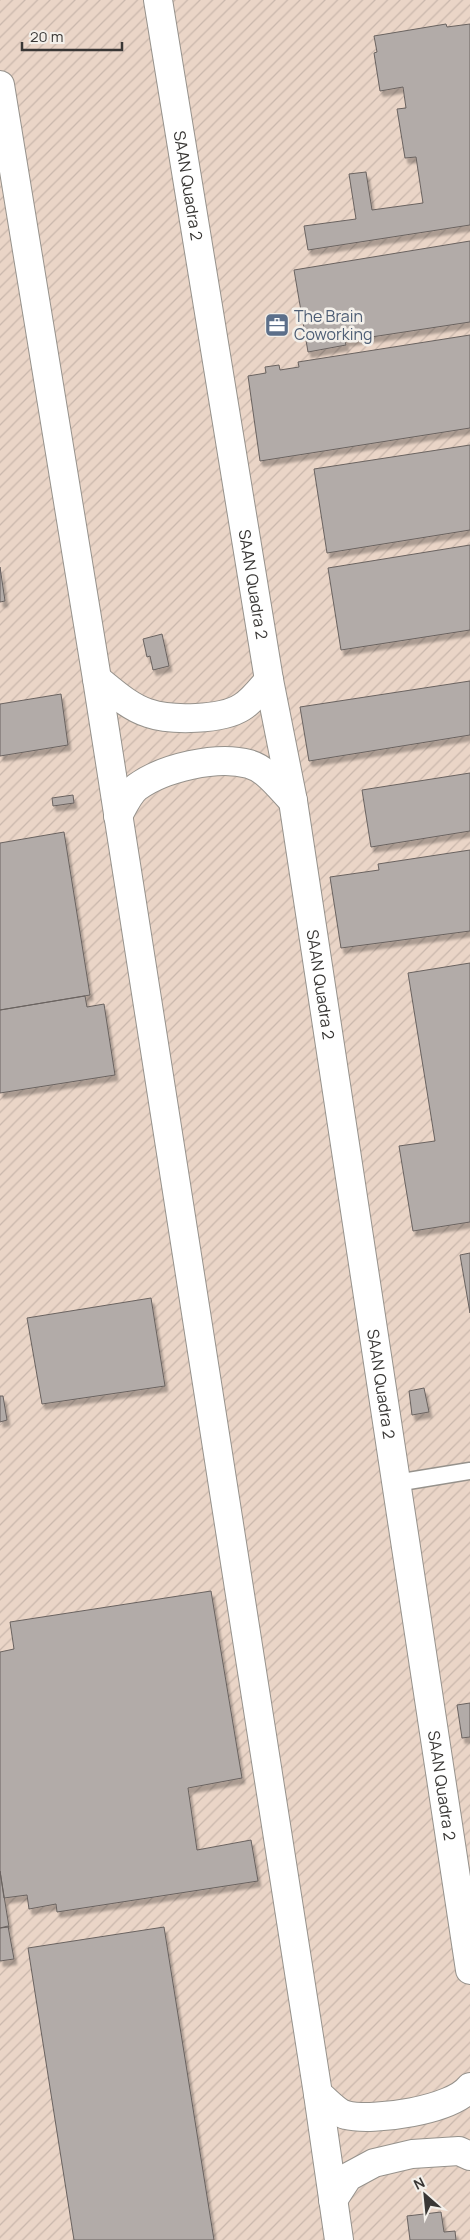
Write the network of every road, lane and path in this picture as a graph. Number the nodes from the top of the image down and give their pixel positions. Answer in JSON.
{"nodes":[{"id":1,"x":158,"y":0,"type":"edge"},
{"id":2,"x":0,"y":85,"type":"edge"},
{"id":3,"x":97,"y":679,"type":"junction"},
{"id":4,"x":270,"y":680,"type":"junction"},
{"id":5,"x":293,"y":801,"type":"junction"},
{"id":6,"x":118,"y":816,"type":"junction"},
{"id":7,"x":470,"y":1471,"type":"edge"},
{"id":8,"x":396,"y":1483,"type":"junction"},
{"id":9,"x":470,"y":1970,"type":"edge"},
{"id":10,"x":470,"y":2087,"type":"edge"},
{"id":11,"x":318,"y":2094,"type":"junction"},
{"id":12,"x":470,"y":2156,"type":"edge"},
{"id":13,"x":333,"y":2200,"type":"junction"},
{"id":14,"x":339,"y":2240,"type":"edge"}],
"edges":[{"from":1,"to":4,"type":"street","name":"SAAN Quadra 2"},
{"from":2,"to":3,"type":"street"},
{"from":3,"to":4,"type":"street"},
{"from":3,"to":6,"type":"street"},
{"from":4,"to":5,"type":"street","name":"SAAN Quadra 2"},
{"from":5,"to":6,"type":"street"},
{"from":5,"to":8,"type":"street","name":"SAAN Quadra 2"},
{"from":6,"to":11,"type":"street"},
{"from":7,"to":8,"type":"lane"},
{"from":8,"to":9,"type":"street","name":"SAAN Quadra 2"},
{"from":10,"to":11,"type":"street"},
{"from":11,"to":13,"type":"street"},
{"from":12,"to":13,"type":"street"},
{"from":13,"to":14,"type":"street"}]}
